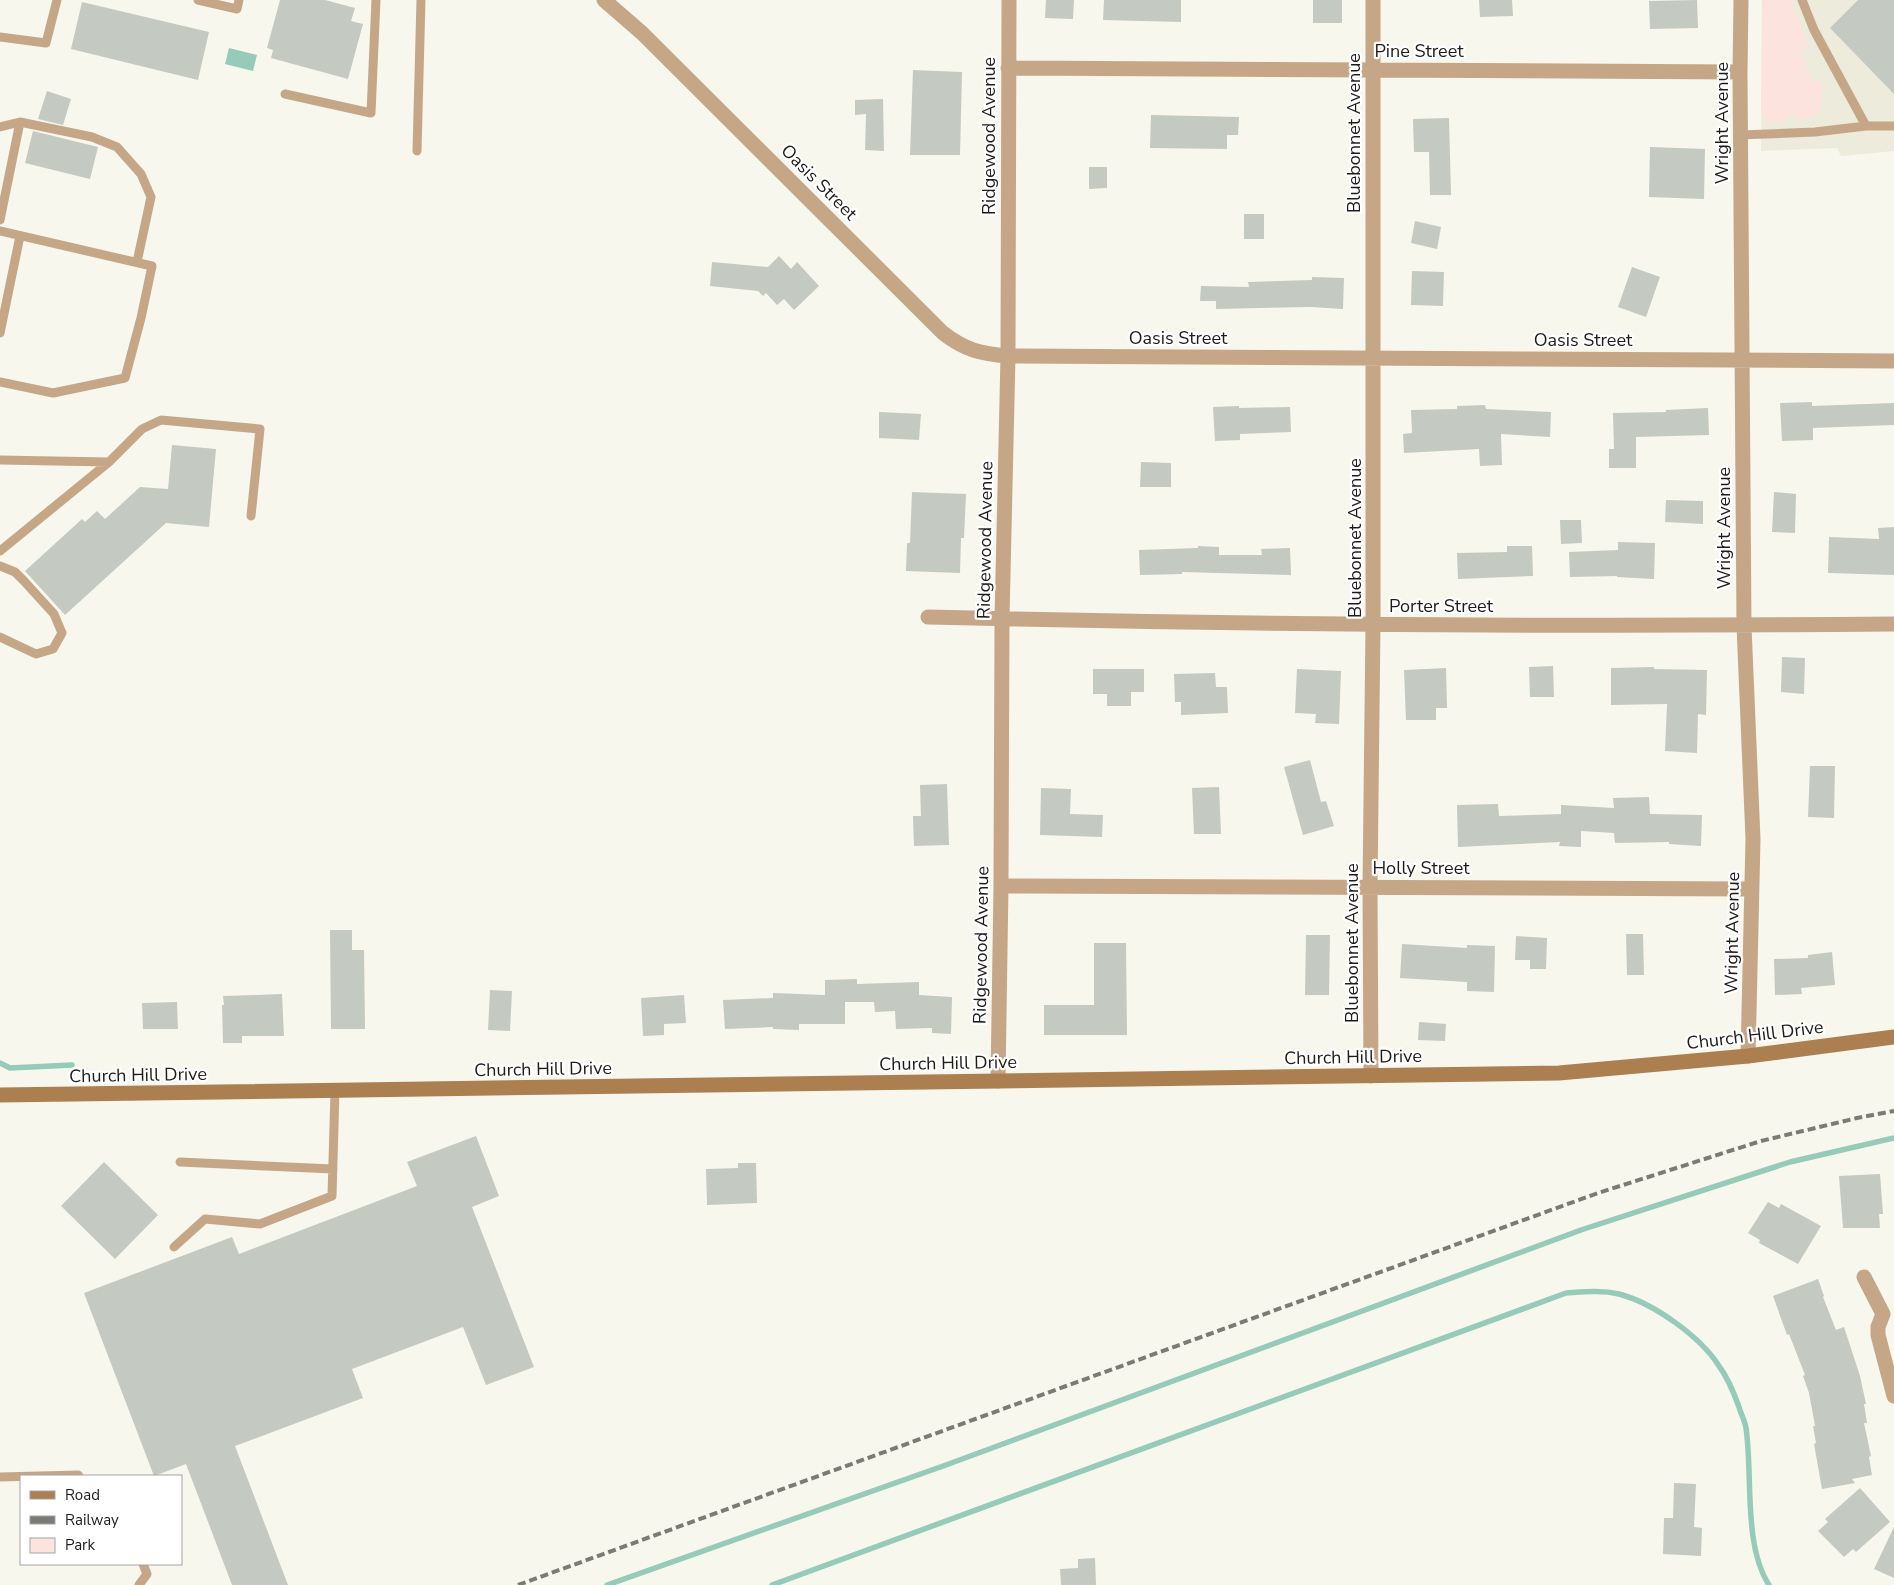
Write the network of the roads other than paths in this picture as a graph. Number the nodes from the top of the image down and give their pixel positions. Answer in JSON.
{"nodes":[{"id":1,"x":57,"y":0,"type":"edge"},
{"id":2,"x":198,"y":0,"type":"edge"},
{"id":3,"x":239,"y":0,"type":"edge"},
{"id":4,"x":376,"y":0,"type":"edge"},
{"id":5,"x":421,"y":0,"type":"edge"},
{"id":6,"x":604,"y":0,"type":"edge"},
{"id":7,"x":1009,"y":0,"type":"edge"},
{"id":8,"x":1373,"y":0,"type":"edge"},
{"id":9,"x":1741,"y":0,"type":"edge"},
{"id":10,"x":1802,"y":0,"type":"edge"},
{"id":11,"x":0,"y":37,"type":"edge"},
{"id":12,"x":1008,"y":68,"type":"junction"},
{"id":13,"x":1372,"y":70,"type":"junction"},
{"id":14,"x":1740,"y":72,"type":"junction"},
{"id":15,"x":285,"y":94,"type":"dead end"},
{"id":16,"x":20,"y":122,"type":"junction"},
{"id":17,"x":1866,"y":126,"type":"junction"},
{"id":18,"x":1894,"y":126,"type":"edge"},
{"id":19,"x":0,"y":127,"type":"edge"},
{"id":20,"x":1740,"y":134,"type":"junction"},
{"id":21,"x":418,"y":151,"type":"dead end"},
{"id":22,"x":0,"y":220,"type":"edge"},
{"id":23,"x":0,"y":231,"type":"edge"},
{"id":24,"x":20,"y":236,"type":"junction"},
{"id":25,"x":137,"y":262,"type":"junction"},
{"id":26,"x":0,"y":333,"type":"edge"},
{"id":27,"x":1008,"y":356,"type":"junction"},
{"id":28,"x":1374,"y":357,"type":"junction"},
{"id":29,"x":1742,"y":360,"type":"junction"},
{"id":30,"x":1894,"y":361,"type":"edge"},
{"id":31,"x":0,"y":382,"type":"edge"},
{"id":32,"x":0,"y":460,"type":"edge"},
{"id":33,"x":109,"y":462,"type":"junction"},
{"id":34,"x":251,"y":516,"type":"dead end"},
{"id":35,"x":0,"y":551,"type":"edge"},
{"id":36,"x":0,"y":566,"type":"edge"},
{"id":37,"x":928,"y":617,"type":"dead end"},
{"id":38,"x":1002,"y":619,"type":"junction"},
{"id":39,"x":1373,"y":624,"type":"junction"},
{"id":40,"x":1894,"y":624,"type":"edge"},
{"id":41,"x":1744,"y":626,"type":"junction"},
{"id":42,"x":0,"y":638,"type":"edge"},
{"id":43,"x":1001,"y":886,"type":"junction"},
{"id":44,"x":1370,"y":887,"type":"junction"},
{"id":45,"x":1751,"y":889,"type":"junction"},
{"id":46,"x":1894,"y":1036,"type":"edge"},
{"id":47,"x":1748,"y":1056,"type":"junction"},
{"id":48,"x":1371,"y":1076,"type":"junction"},
{"id":49,"x":998,"y":1081,"type":"junction"},
{"id":50,"x":335,"y":1091,"type":"junction"},
{"id":51,"x":0,"y":1095,"type":"edge"},
{"id":52,"x":180,"y":1162,"type":"dead end"},
{"id":53,"x":333,"y":1169,"type":"junction"},
{"id":54,"x":174,"y":1247,"type":"dead end"},
{"id":55,"x":1864,"y":1276,"type":"dead end"},
{"id":56,"x":1888,"y":1310,"type":"edge"},
{"id":57,"x":1894,"y":1396,"type":"edge"},
{"id":58,"x":52,"y":1475,"type":"edge"},
{"id":59,"x":78,"y":1475,"type":"edge"},
{"id":60,"x":20,"y":1476,"type":"edge"},
{"id":61,"x":0,"y":1477,"type":"edge"},
{"id":62,"x":143,"y":1565,"type":"edge"},
{"id":63,"x":139,"y":1585,"type":"edge"}],
"edges":[{"from":1,"to":11,"type":"lane"},
{"from":2,"to":3,"type":"lane"},
{"from":4,"to":15,"type":"lane"},
{"from":5,"to":21,"type":"lane"},
{"from":6,"to":27,"type":"street","name":"Oasis Street"},
{"from":7,"to":12,"type":"street","name":"Ridgewood Avenue"},
{"from":8,"to":13,"type":"street","name":"Bluebonnet Avenue"},
{"from":9,"to":14,"type":"street","name":"Wright Avenue"},
{"from":10,"to":17,"type":"lane"},
{"from":12,"to":13,"type":"street","name":"Pine Street"},
{"from":12,"to":27,"type":"street","name":"Ridgewood Avenue"},
{"from":13,"to":14,"type":"street","name":"Pine Street"},
{"from":13,"to":28,"type":"street","name":"Bluebonnet Avenue"},
{"from":14,"to":20,"type":"street","name":"Wright Avenue"},
{"from":16,"to":19,"type":"lane"},
{"from":16,"to":22,"type":"lane"},
{"from":16,"to":25,"type":"lane"},
{"from":17,"to":18,"type":"lane"},
{"from":17,"to":20,"type":"lane"},
{"from":20,"to":29,"type":"street","name":"Wright Avenue"},
{"from":23,"to":24,"type":"lane"},
{"from":24,"to":25,"type":"lane"},
{"from":24,"to":26,"type":"lane"},
{"from":25,"to":31,"type":"lane"},
{"from":27,"to":28,"type":"street","name":"Oasis Street"},
{"from":27,"to":38,"type":"street","name":"Ridgewood Avenue"},
{"from":28,"to":29,"type":"street","name":"Oasis Street"},
{"from":28,"to":39,"type":"street","name":"Bluebonnet Avenue"},
{"from":29,"to":30,"type":"street","name":"Oasis Street"},
{"from":29,"to":41,"type":"street","name":"Wright Avenue"},
{"from":32,"to":33,"type":"lane"},
{"from":33,"to":34,"type":"lane"},
{"from":33,"to":35,"type":"lane"},
{"from":36,"to":42,"type":"lane"},
{"from":37,"to":38,"type":"street","name":"Porter Street"},
{"from":38,"to":39,"type":"street","name":"Porter Street"},
{"from":38,"to":43,"type":"street","name":"Ridgewood Avenue"},
{"from":39,"to":41,"type":"street","name":"Porter Street"},
{"from":39,"to":44,"type":"street","name":"Bluebonnet Avenue"},
{"from":40,"to":41,"type":"street","name":"Porter Street"},
{"from":41,"to":45,"type":"street","name":"Wright Avenue"},
{"from":43,"to":44,"type":"street","name":"Holly Street"},
{"from":43,"to":49,"type":"street","name":"Ridgewood Avenue"},
{"from":44,"to":45,"type":"street","name":"Holly Street"},
{"from":44,"to":48,"type":"street","name":"Bluebonnet Avenue"},
{"from":45,"to":47,"type":"street","name":"Wright Avenue"},
{"from":46,"to":47,"type":"street","name":"Church Hill Drive"},
{"from":47,"to":48,"type":"street","name":"Church Hill Drive"},
{"from":48,"to":49,"type":"street","name":"Church Hill Drive"},
{"from":49,"to":50,"type":"street","name":"Church Hill Drive"},
{"from":50,"to":51,"type":"street","name":"Church Hill Drive"},
{"from":50,"to":53,"type":"lane"},
{"from":52,"to":53,"type":"lane"},
{"from":53,"to":54,"type":"lane"},
{"from":55,"to":56,"type":"street"},
{"from":56,"to":57,"type":"street"},
{"from":58,"to":59,"type":"lane"},
{"from":60,"to":61,"type":"lane"},
{"from":62,"to":63,"type":"lane"}]}
